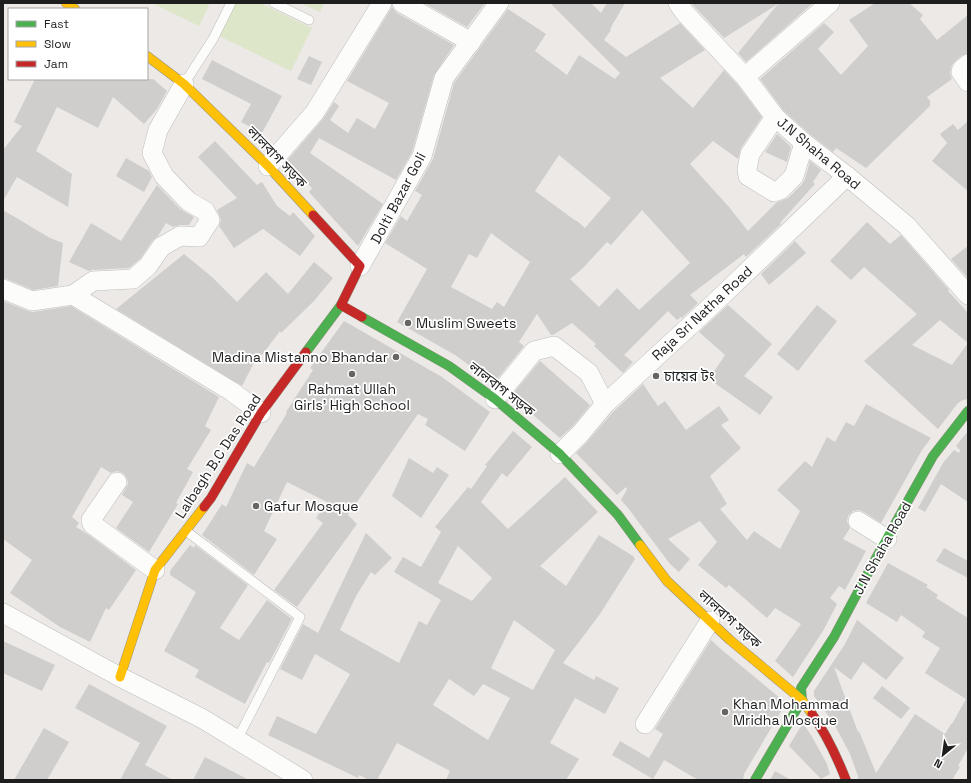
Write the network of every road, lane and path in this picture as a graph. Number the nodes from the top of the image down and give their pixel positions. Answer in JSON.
{"nodes":[{"id":1,"x":231,"y":3,"type":"edge"},
{"id":2,"x":274,"y":3,"type":"edge"},
{"id":3,"x":382,"y":3,"type":"edge"},
{"id":4,"x":402,"y":3,"type":"edge"},
{"id":5,"x":499,"y":3,"type":"edge"},
{"id":6,"x":678,"y":3,"type":"edge"},
{"id":7,"x":830,"y":3,"type":"edge"},
{"id":8,"x":309,"y":20,"type":"dead end"},
{"id":9,"x":471,"y":42,"type":"junction"},
{"id":10,"x":148,"y":57,"type":"edge"},
{"id":11,"x":745,"y":77,"type":"junction"},
{"id":12,"x":184,"y":84,"type":"junction"},
{"id":13,"x":775,"y":118,"type":"junction"},
{"id":14,"x":804,"y":143,"type":"junction"},
{"id":15,"x":268,"y":166,"type":"junction"},
{"id":16,"x":847,"y":176,"type":"junction"},
{"id":17,"x":360,"y":266,"type":"junction"},
{"id":18,"x":3,"y":288,"type":"edge"},
{"id":19,"x":73,"y":295,"type":"junction"},
{"id":20,"x":968,"y":295,"type":"edge"},
{"id":21,"x":341,"y":305,"type":"junction"},
{"id":22,"x":494,"y":399,"type":"junction"},
{"id":23,"x":605,"y":404,"type":"junction"},
{"id":24,"x":968,"y":411,"type":"edge"},
{"id":25,"x":261,"y":414,"type":"junction"},
{"id":26,"x":560,"y":454,"type":"junction"},
{"id":27,"x":117,"y":482,"type":"dead end"},
{"id":28,"x":858,"y":521,"type":"dead end"},
{"id":29,"x":186,"y":531,"type":"junction"},
{"id":30,"x":887,"y":539,"type":"junction"},
{"id":31,"x":155,"y":570,"type":"junction"},
{"id":32,"x":3,"y":613,"type":"edge"},
{"id":33,"x":710,"y":621,"type":"junction"},
{"id":34,"x":120,"y":677,"type":"junction"},
{"id":35,"x":802,"y":700,"type":"junction"},
{"id":36,"x":645,"y":724,"type":"dead end"},
{"id":37,"x":237,"y":740,"type":"junction"},
{"id":38,"x":303,"y":780,"type":"edge"},
{"id":39,"x":755,"y":780,"type":"edge"},
{"id":40,"x":846,"y":780,"type":"edge"}],
"edges":[{"from":1,"to":12,"type":"lane"},
{"from":2,"to":8,"type":"lane"},
{"from":3,"to":15,"type":"street"},
{"from":4,"to":9,"type":"street"},
{"from":5,"to":9,"type":"street","name":"Dolti Bazar Goli"},
{"from":6,"to":11,"type":"street","name":"J.N Shaha Road"},
{"from":7,"to":11,"type":"street"},
{"from":9,"to":17,"type":"street","name":"Dolti Bazar Goli"},
{"from":10,"to":12,"type":"street","name":"লালবাগ সড়ক"},
{"from":11,"to":13,"type":"street","name":"J.N Shaha Road"},
{"from":12,"to":15,"type":"street","name":"লালবাগ সড়ক"},
{"from":12,"to":19,"type":"street"},
{"from":13,"to":14,"type":"street","name":"J.N Shaha Road"},
{"from":13,"to":14,"type":"street"},
{"from":14,"to":16,"type":"street","name":"J.N Shaha Road"},
{"from":15,"to":17,"type":"street","name":"লালবাগ সড়ক"},
{"from":16,"to":20,"type":"street","name":"J.N Shaha Road"},
{"from":16,"to":23,"type":"street","name":"Raja Sri Natha Road"},
{"from":17,"to":21,"type":"street"},
{"from":18,"to":19,"type":"street"},
{"from":19,"to":25,"type":"street"},
{"from":21,"to":22,"type":"street","name":"লালবাগ সড়ক"},
{"from":21,"to":25,"type":"street","name":"Lalbagh B.C Das Road"},
{"from":22,"to":23,"type":"street"},
{"from":22,"to":26,"type":"street","name":"লালবাগ সড়ক"},
{"from":23,"to":26,"type":"street","name":"Raja Sri Natha Road"},
{"from":24,"to":30,"type":"street","name":"J.N Shaha Road"},
{"from":25,"to":29,"type":"street","name":"Lalbagh B.C Das Road"},
{"from":26,"to":33,"type":"street","name":"লালবাগ সড়ক"},
{"from":27,"to":31,"type":"street"},
{"from":28,"to":30,"type":"street"},
{"from":29,"to":31,"type":"street","name":"Lalbagh B.C Das Road"},
{"from":29,"to":37,"type":"lane"},
{"from":30,"to":35,"type":"street","name":"J.N Shaha Road"},
{"from":31,"to":34,"type":"street","name":"Lalbagh B.C Das Road"},
{"from":32,"to":34,"type":"street"},
{"from":33,"to":35,"type":"street","name":"লালবাগ সড়ক"},
{"from":33,"to":36,"type":"street"},
{"from":34,"to":37,"type":"street"},
{"from":35,"to":39,"type":"street"},
{"from":35,"to":40,"type":"street","name":"লালবাগ সড়ক"},
{"from":37,"to":38,"type":"street"}]}
